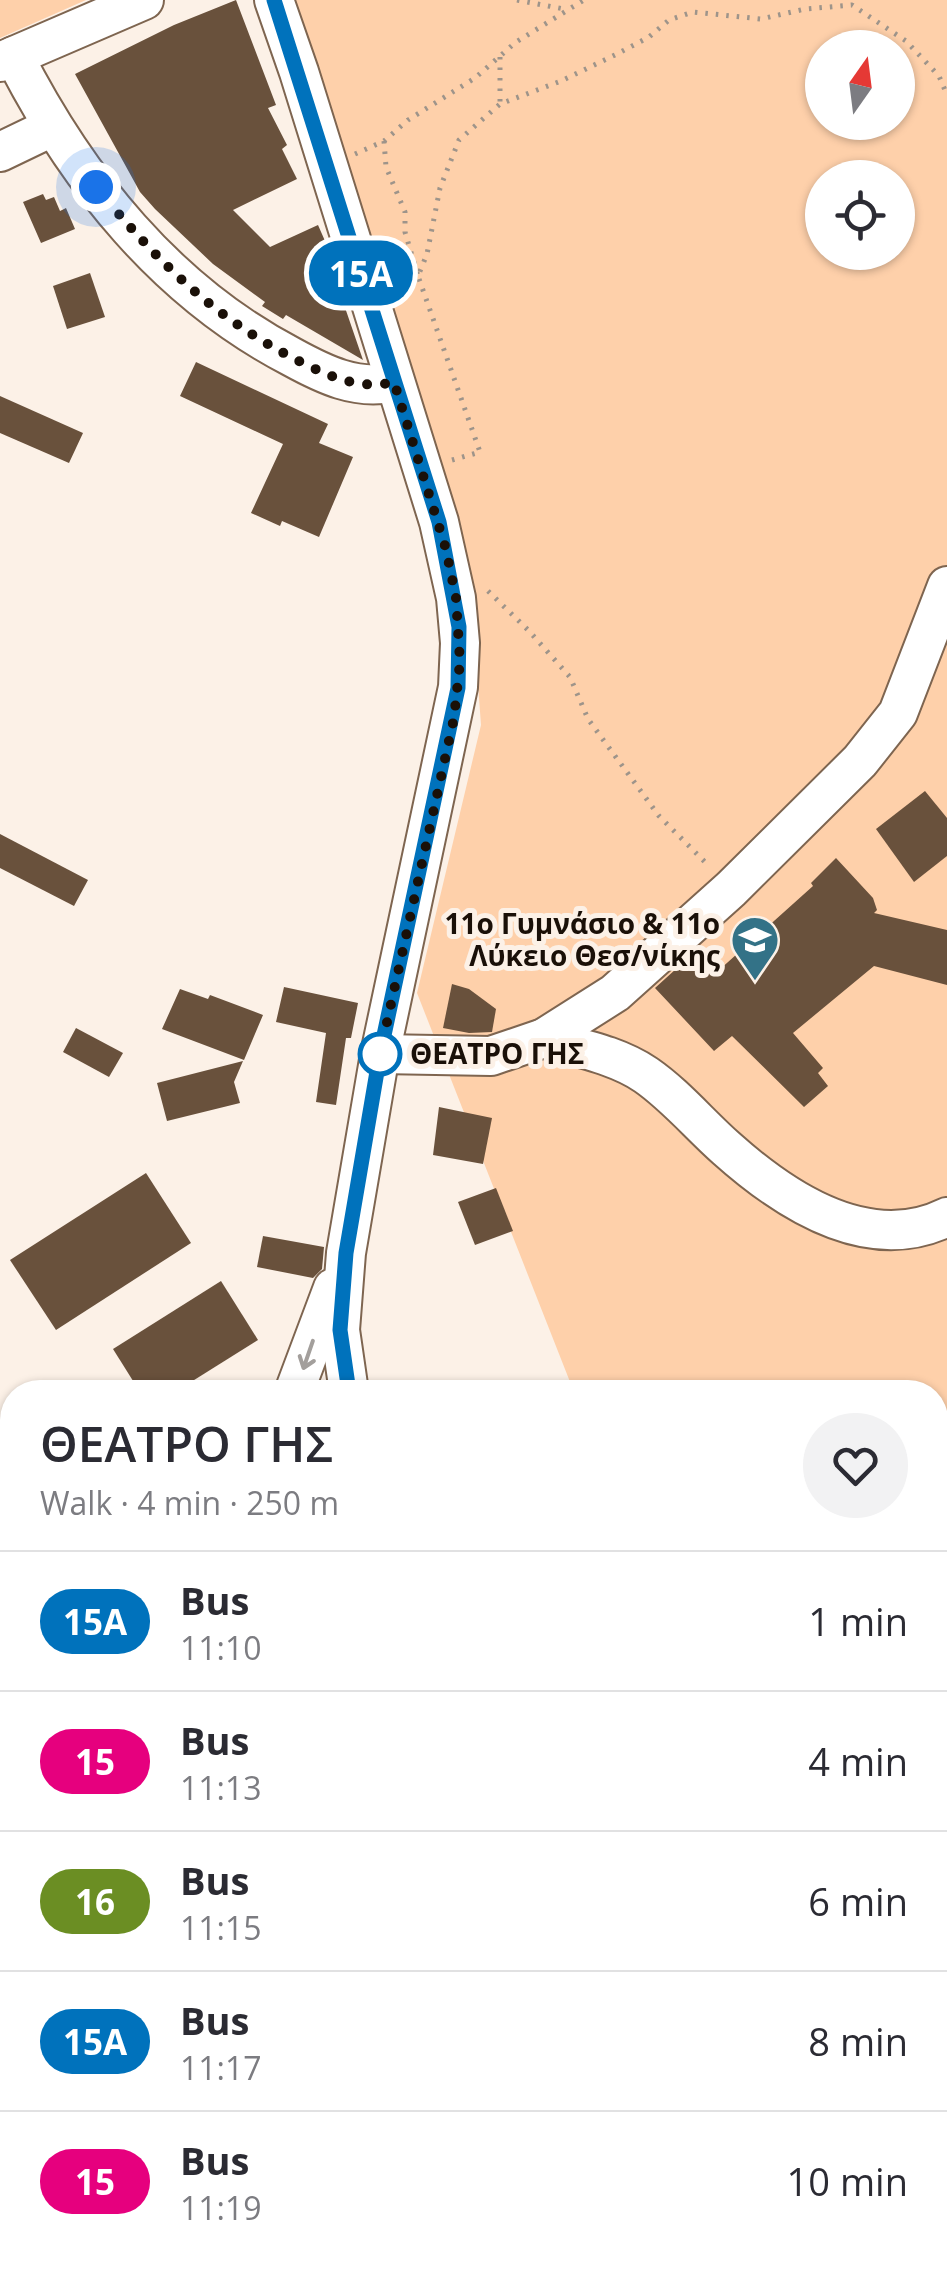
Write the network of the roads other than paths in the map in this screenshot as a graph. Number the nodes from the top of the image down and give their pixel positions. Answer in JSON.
{"nodes":[{"id":1,"x":144,"y":0,"type":"edge"},
{"id":2,"x":274,"y":0,"type":"edge"},
{"id":3,"x":7,"y":59,"type":"edge"},
{"id":4,"x":52,"y":127,"type":"junction"},
{"id":5,"x":0,"y":152,"type":"edge"},
{"id":6,"x":394,"y":382,"type":"junction"},
{"id":7,"x":947,"y":586,"type":"edge"},
{"id":8,"x":544,"y":1038,"type":"junction"},
{"id":9,"x":380,"y":1054,"type":"junction"},
{"id":10,"x":947,"y":1217,"type":"edge"},
{"id":11,"x":346,"y":1253,"type":"junction"},
{"id":12,"x":298,"y":1380,"type":"edge"},
{"id":13,"x":347,"y":1380,"type":"edge"}],
"edges":[{"from":1,"to":3,"type":"street"},
{"from":2,"to":6,"type":"street"},
{"from":3,"to":4,"type":"street"},
{"from":4,"to":5,"type":"street"},
{"from":4,"to":6,"type":"street"},
{"from":6,"to":9,"type":"street"},
{"from":7,"to":8,"type":"street"},
{"from":8,"to":9,"type":"street"},
{"from":8,"to":10,"type":"street"},
{"from":9,"to":11,"type":"street"},
{"from":11,"to":12,"type":"street","one_way":true},
{"from":11,"to":13,"type":"street"}]}
